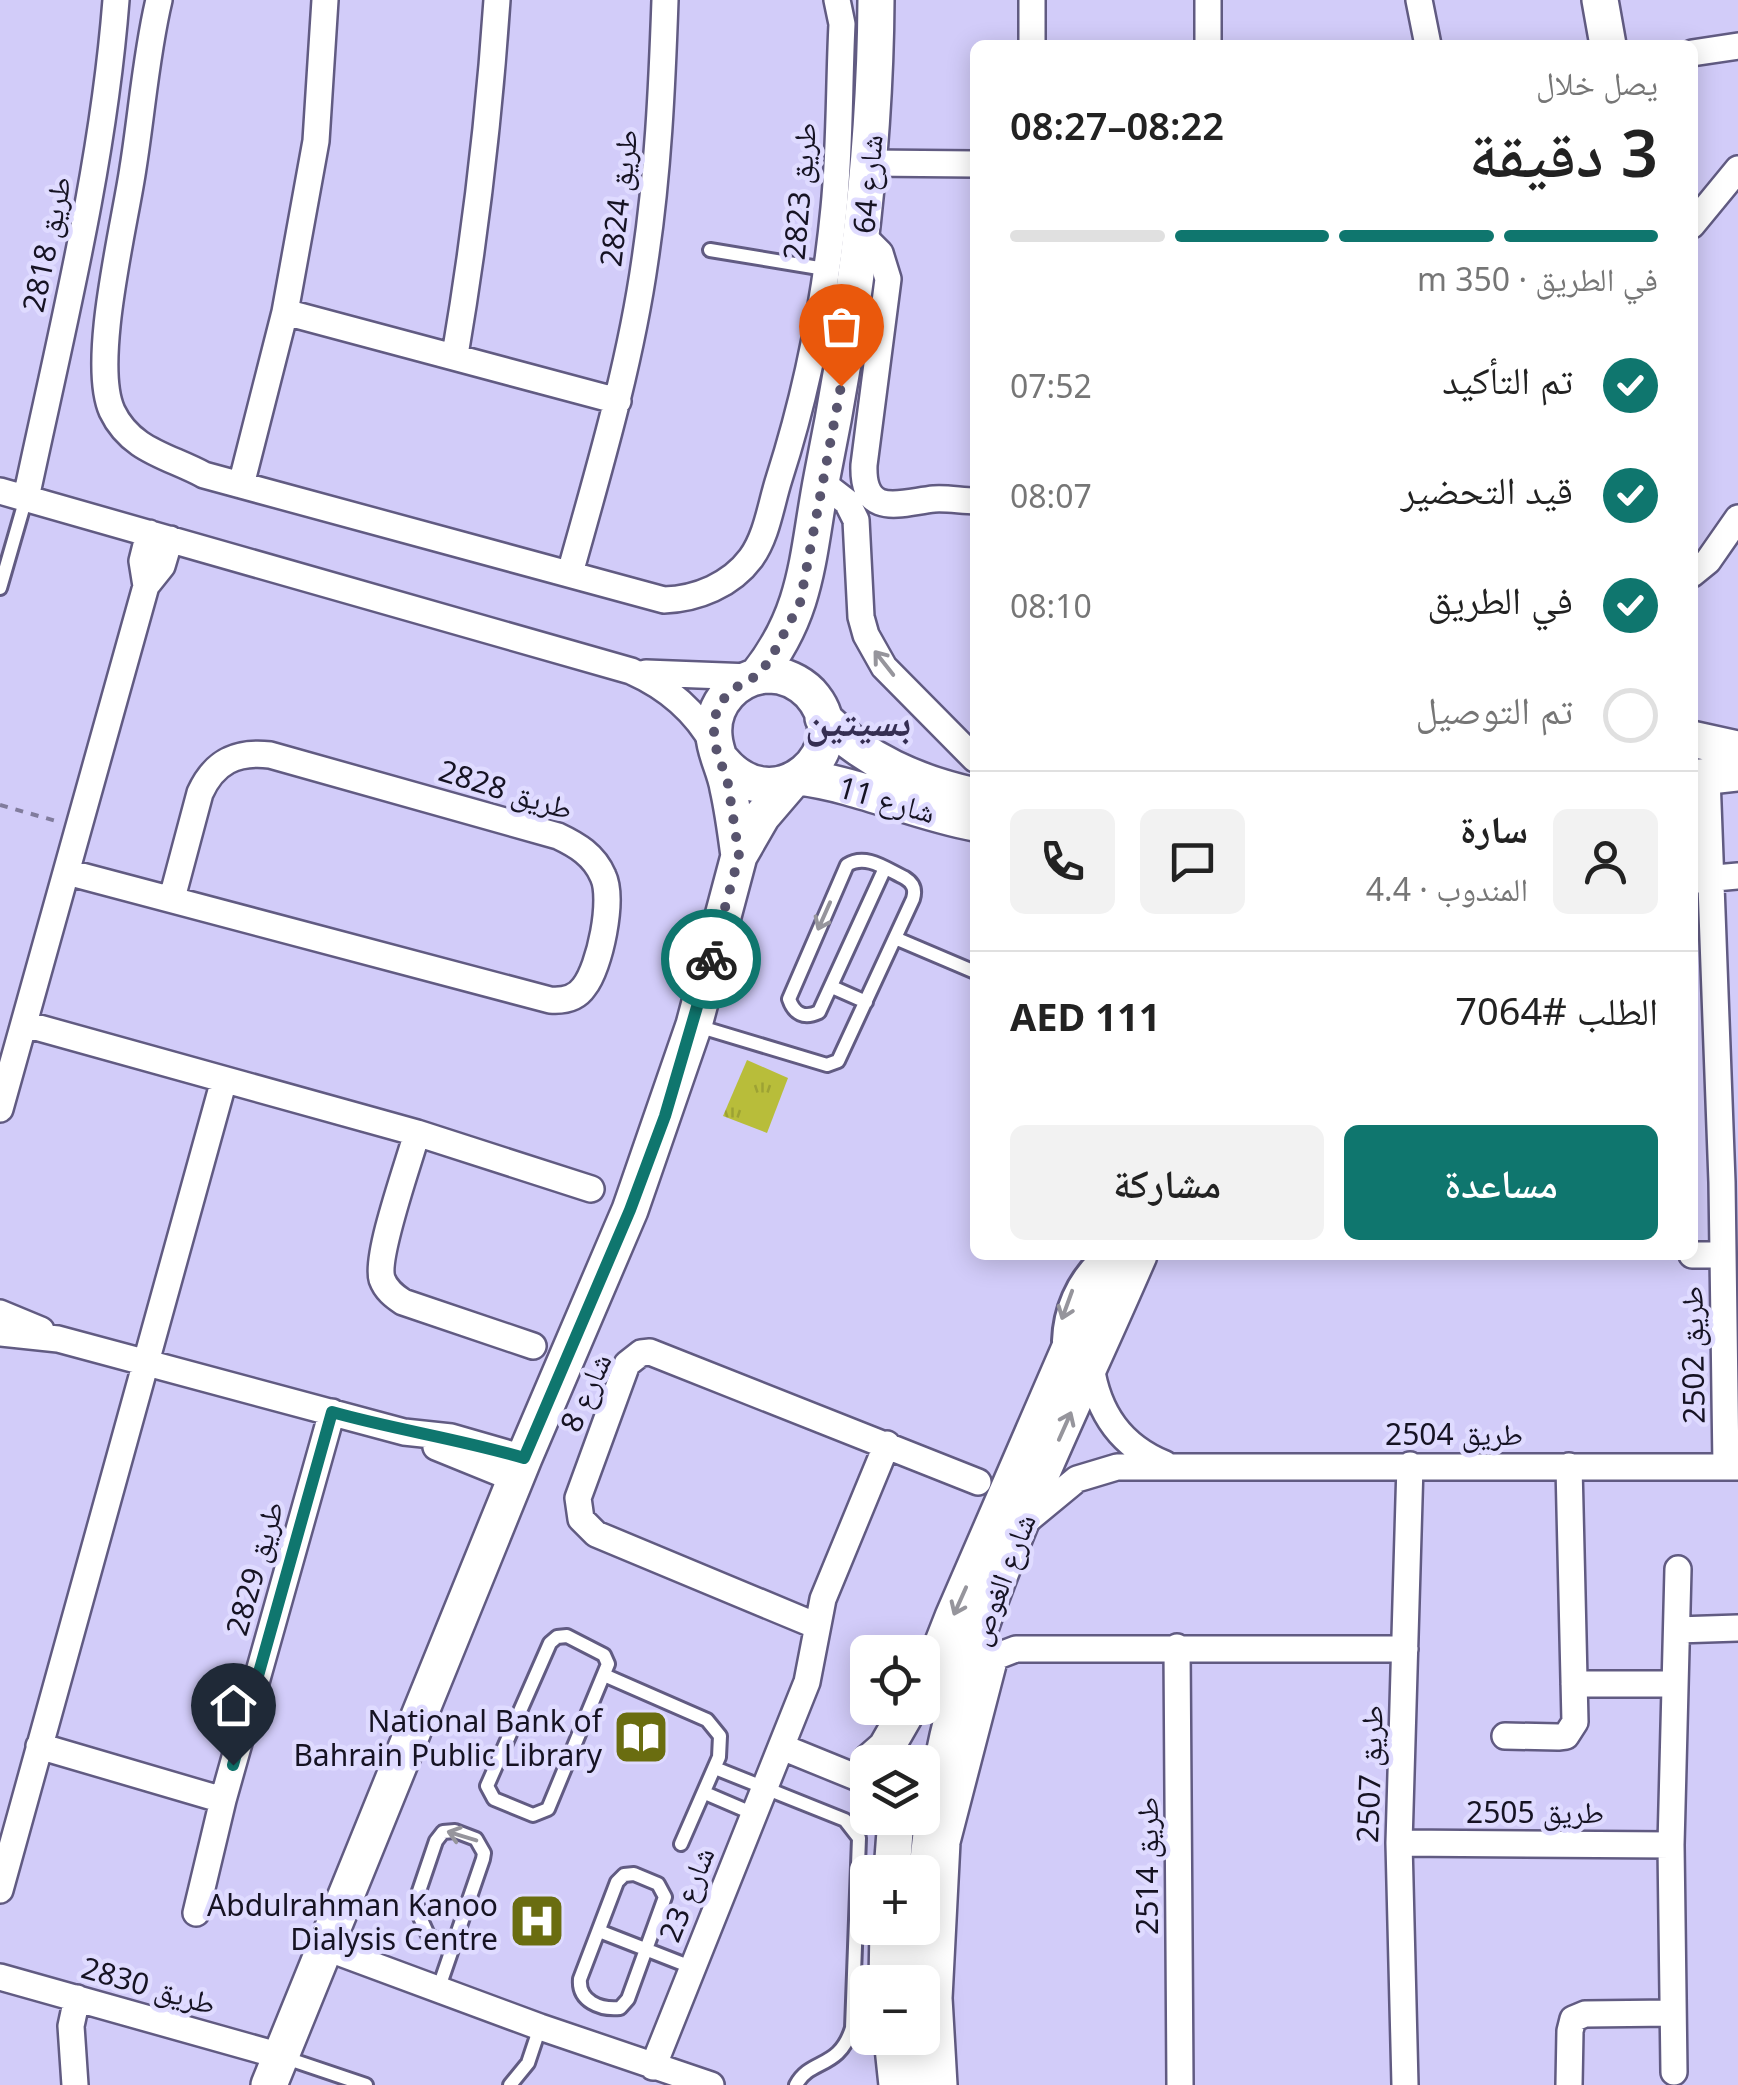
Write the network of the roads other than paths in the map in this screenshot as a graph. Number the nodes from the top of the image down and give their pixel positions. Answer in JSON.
{"nodes":[{"id":1,"x":116,"y":0,"type":"edge"},
{"id":2,"x":159,"y":0,"type":"edge"},
{"id":3,"x":325,"y":0,"type":"edge"},
{"id":4,"x":497,"y":0,"type":"edge"},
{"id":5,"x":665,"y":0,"type":"edge"},
{"id":6,"x":837,"y":0,"type":"edge"},
{"id":7,"x":876,"y":0,"type":"edge"},
{"id":8,"x":1032,"y":0,"type":"edge"},
{"id":9,"x":1208,"y":0,"type":"edge"},
{"id":10,"x":1419,"y":0,"type":"edge"},
{"id":11,"x":1600,"y":0,"type":"edge"},
{"id":12,"x":1032,"y":40,"type":"edge"},
{"id":13,"x":1208,"y":40,"type":"edge"},
{"id":14,"x":1427,"y":40,"type":"edge"},
{"id":15,"x":1607,"y":40,"type":"edge"},
{"id":16,"x":1738,"y":46,"type":"edge"},
{"id":17,"x":1698,"y":52,"type":"edge"},
{"id":18,"x":869,"y":163,"type":"junction"},
{"id":19,"x":970,"y":164,"type":"edge"},
{"id":20,"x":1738,"y":170,"type":"edge"},
{"id":21,"x":1698,"y":218,"type":"edge"},
{"id":22,"x":863,"y":236,"type":"junction"},
{"id":23,"x":710,"y":250,"type":"dead end"},
{"id":24,"x":825,"y":269,"type":"junction"},
{"id":25,"x":285,"y":312,"type":"junction"},
{"id":26,"x":455,"y":355,"type":"junction"},
{"id":27,"x":618,"y":401,"type":"junction"},
{"id":28,"x":821,"y":482,"type":"junction"},
{"id":29,"x":240,"y":485,"type":"junction"},
{"id":30,"x":0,"y":491,"type":"edge"},
{"id":31,"x":26,"y":498,"type":"junction"},
{"id":32,"x":970,"y":502,"type":"edge"},
{"id":33,"x":1738,"y":518,"type":"edge"},
{"id":34,"x":160,"y":536,"type":"junction"},
{"id":35,"x":1698,"y":569,"type":"edge"},
{"id":36,"x":570,"y":573,"type":"junction"},
{"id":37,"x":0,"y":588,"type":"edge"},
{"id":38,"x":800,"y":603,"type":"junction"},
{"id":39,"x":631,"y":671,"type":"junction"},
{"id":40,"x":756,"y":677,"type":"junction"},
{"id":41,"x":818,"y":708,"type":"junction"},
{"id":42,"x":1698,"y":739,"type":"edge"},
{"id":43,"x":1738,"y":749,"type":"edge"},
{"id":44,"x":970,"y":753,"type":"edge"},
{"id":45,"x":720,"y":757,"type":"junction"},
{"id":46,"x":1707,"y":769,"type":"edge"},
{"id":47,"x":796,"y":779,"type":"junction"},
{"id":48,"x":970,"y":795,"type":"edge"},
{"id":49,"x":970,"y":822,"type":"edge"},
{"id":50,"x":739,"y":856,"type":"junction"},
{"id":51,"x":885,"y":868,"type":"junction"},
{"id":52,"x":67,"y":872,"type":"junction"},
{"id":53,"x":1738,"y":876,"type":"edge"},
{"id":54,"x":1701,"y":879,"type":"edge"},
{"id":55,"x":172,"y":898,"type":"junction"},
{"id":56,"x":895,"y":938,"type":"junction"},
{"id":57,"x":970,"y":970,"type":"edge"},
{"id":58,"x":832,"y":987,"type":"junction"},
{"id":59,"x":866,"y":1002,"type":"junction"},
{"id":60,"x":24,"y":1024,"type":"junction"},
{"id":61,"x":694,"y":1025,"type":"junction"},
{"id":62,"x":224,"y":1080,"type":"junction"},
{"id":63,"x":0,"y":1109,"type":"edge"},
{"id":64,"x":417,"y":1134,"type":"junction"},
{"id":65,"x":1730,"y":1182,"type":"edge"},
{"id":66,"x":592,"y":1188,"type":"dead end"},
{"id":67,"x":1698,"y":1255,"type":"edge"},
{"id":68,"x":1723,"y":1255,"type":"junction"},
{"id":69,"x":1093,"y":1260,"type":"edge"},
{"id":70,"x":1108,"y":1260,"type":"edge"},
{"id":71,"x":1136,"y":1260,"type":"edge"},
{"id":72,"x":0,"y":1313,"type":"edge"},
{"id":73,"x":0,"y":1333,"type":"edge"},
{"id":74,"x":58,"y":1339,"type":"junction"},
{"id":75,"x":533,"y":1346,"type":"dead end"},
{"id":76,"x":144,"y":1362,"type":"junction"},
{"id":77,"x":1077,"y":1365,"type":"junction"},
{"id":78,"x":332,"y":1412,"type":"junction"},
{"id":79,"x":887,"y":1444,"type":"junction"},
{"id":80,"x":1410,"y":1465,"type":"junction"},
{"id":81,"x":1170,"y":1466,"type":"junction"},
{"id":82,"x":1569,"y":1466,"type":"junction"},
{"id":83,"x":1732,"y":1466,"type":"edge"},
{"id":84,"x":519,"y":1469,"type":"junction"},
{"id":85,"x":978,"y":1482,"type":"dead end"},
{"id":86,"x":1021,"y":1526,"type":"junction"},
{"id":87,"x":1678,"y":1570,"type":"dead end"},
{"id":88,"x":817,"y":1626,"type":"junction"},
{"id":89,"x":1738,"y":1628,"type":"edge"},
{"id":90,"x":1677,"y":1630,"type":"junction"},
{"id":91,"x":1177,"y":1646,"type":"junction"},
{"id":92,"x":1406,"y":1650,"type":"junction"},
{"id":93,"x":940,"y":1655,"type":"edge"},
{"id":94,"x":604,"y":1674,"type":"junction"},
{"id":95,"x":1574,"y":1684,"type":"junction"},
{"id":96,"x":1675,"y":1684,"type":"junction"},
{"id":97,"x":1505,"y":1736,"type":"dead end"},
{"id":98,"x":39,"y":1746,"type":"junction"},
{"id":99,"x":782,"y":1746,"type":"junction"},
{"id":100,"x":850,"y":1766,"type":"edge"},
{"id":101,"x":715,"y":1768,"type":"junction"},
{"id":102,"x":764,"y":1789,"type":"junction"},
{"id":103,"x":705,"y":1794,"type":"junction"},
{"id":104,"x":223,"y":1800,"type":"junction"},
{"id":105,"x":754,"y":1814,"type":"junction"},
{"id":106,"x":1399,"y":1843,"type":"junction"},
{"id":107,"x":681,"y":1844,"type":"dead end"},
{"id":108,"x":1671,"y":1845,"type":"junction"},
{"id":109,"x":928,"y":1855,"type":"edge"},
{"id":110,"x":0,"y":1890,"type":"edge"},
{"id":111,"x":196,"y":1913,"type":"dead end"},
{"id":112,"x":599,"y":1931,"type":"junction"},
{"id":113,"x":324,"y":1947,"type":"junction"},
{"id":114,"x":452,"y":1949,"type":"junction"},
{"id":115,"x":646,"y":1949,"type":"junction"},
{"id":116,"x":692,"y":1967,"type":"junction"},
{"id":117,"x":0,"y":1977,"type":"edge"},
{"id":118,"x":438,"y":1990,"type":"junction"},
{"id":119,"x":78,"y":1998,"type":"junction"},
{"id":120,"x":1672,"y":2013,"type":"junction"},
{"id":121,"x":540,"y":2028,"type":"junction"},
{"id":122,"x":894,"y":2055,"type":"edge"},
{"id":123,"x":923,"y":2055,"type":"edge"},
{"id":124,"x":653,"y":2068,"type":"junction"},
{"id":125,"x":275,"y":2071,"type":"edge"},
{"id":126,"x":1674,"y":2072,"type":"dead end"},
{"id":127,"x":75,"y":2085,"type":"edge"},
{"id":128,"x":366,"y":2085,"type":"edge"},
{"id":129,"x":510,"y":2085,"type":"edge"},
{"id":130,"x":711,"y":2085,"type":"edge"},
{"id":131,"x":796,"y":2085,"type":"edge"},
{"id":132,"x":897,"y":2085,"type":"edge"},
{"id":133,"x":926,"y":2085,"type":"edge"},
{"id":134,"x":944,"y":2085,"type":"edge"},
{"id":135,"x":1180,"y":2085,"type":"edge"},
{"id":136,"x":1405,"y":2085,"type":"edge"},
{"id":137,"x":1569,"y":2085,"type":"edge"}],
"edges":[{"from":1,"to":31,"type":"street","name":"طريق 2818"},
{"from":2,"to":29,"type":"street","name":"طريق 2823"},
{"from":3,"to":25,"type":"street"},
{"from":4,"to":26,"type":"street"},
{"from":5,"to":27,"type":"street","name":"طريق 2824"},
{"from":6,"to":24,"type":"street","name":"طريق 2823"},
{"from":7,"to":18,"type":"street","name":"شارع 64"},
{"from":8,"to":12,"type":"street"},
{"from":9,"to":13,"type":"street"},
{"from":10,"to":14,"type":"street"},
{"from":11,"to":15,"type":"street"},
{"from":16,"to":17,"type":"street"},
{"from":18,"to":19,"type":"street"},
{"from":18,"to":22,"type":"street","name":"شارع 64"},
{"from":20,"to":21,"type":"street"},
{"from":22,"to":28,"type":"street","name":"شارع 64"},
{"from":22,"to":32,"type":"street"},
{"from":23,"to":24,"type":"lane"},
{"from":24,"to":36,"type":"street","name":"طريق 2823"},
{"from":25,"to":26,"type":"street"},
{"from":25,"to":29,"type":"street"},
{"from":26,"to":27,"type":"street"},
{"from":27,"to":36,"type":"street","name":"طريق 2824"},
{"from":28,"to":38,"type":"street","name":"شارع 64"},
{"from":44,"to":28,"type":"street","one_way":true},
{"from":29,"to":36,"type":"street","name":"طريق 2823"},
{"from":30,"to":31,"type":"street"},
{"from":31,"to":34,"type":"street"},
{"from":31,"to":37,"type":"lane"},
{"from":33,"to":35,"type":"street"},
{"from":34,"to":39,"type":"street"},
{"from":34,"to":52,"type":"street"},
{"from":38,"to":40,"type":"street","name":"شارع 64"},
{"from":38,"to":41,"type":"street","name":"شارع 64"},
{"from":39,"to":40,"type":"street"},
{"from":39,"to":45,"type":"street"},
{"from":40,"to":41,"type":"street"},
{"from":40,"to":45,"type":"street"},
{"from":41,"to":47,"type":"street"},
{"from":41,"to":48,"type":"street","name":"شارع 11"},
{"from":42,"to":43,"type":"street"},
{"from":43,"to":46,"type":"street"},
{"from":45,"to":47,"type":"street"},
{"from":45,"to":50,"type":"street"},
{"from":46,"to":54,"type":"street","name":"طريق 2502"},
{"from":47,"to":49,"type":"street","name":"شارع 11"},
{"from":47,"to":50,"type":"street"},
{"from":50,"to":61,"type":"street"},
{"from":51,"to":56,"type":"lane"},
{"from":51,"to":58,"type":"lane"},
{"from":51,"to":58,"type":"lane","one_way":true},
{"from":52,"to":55,"type":"street","name":"طريق 2828"},
{"from":52,"to":60,"type":"street"},
{"from":53,"to":54,"type":"street"},
{"from":54,"to":65,"type":"street","name":"طريق 2502"},
{"from":55,"to":55,"type":"street","name":"طريق 2828"},
{"from":56,"to":57,"type":"lane"},
{"from":56,"to":59,"type":"lane"},
{"from":58,"to":59,"type":"lane"},
{"from":59,"to":61,"type":"lane"},
{"from":60,"to":62,"type":"street"},
{"from":60,"to":63,"type":"street"},
{"from":61,"to":84,"type":"street"},
{"from":62,"to":64,"type":"street"},
{"from":62,"to":76,"type":"street"},
{"from":64,"to":66,"type":"street"},
{"from":64,"to":75,"type":"street"},
{"from":65,"to":68,"type":"street","name":"طريق 2502"},
{"from":67,"to":68,"type":"street"},
{"from":68,"to":83,"type":"street","name":"طريق 2502"},
{"from":69,"to":77,"type":"lane","one_way":true},
{"from":70,"to":77,"type":"street","name":"شارع الغوص"},
{"from":71,"to":77,"type":"street","name":"شارع الغوص"},
{"from":72,"to":74,"type":"street"},
{"from":73,"to":74,"type":"street"},
{"from":74,"to":76,"type":"street"},
{"from":76,"to":78,"type":"street"},
{"from":76,"to":98,"type":"street"},
{"from":77,"to":81,"type":"street","name":"طريق 2504"},
{"from":86,"to":77,"type":"street","name":"شارع الغوص","one_way":true},
{"from":77,"to":93,"type":"street","name":"شارع الغوص","one_way":true},
{"from":78,"to":84,"type":"street"},
{"from":78,"to":104,"type":"street","name":"طريق 2829"},
{"from":79,"to":85,"type":"street","name":"شارع 8"},
{"from":79,"to":88,"type":"street"},
{"from":79,"to":88,"type":"street","name":"شارع 8"},
{"from":80,"to":81,"type":"street","name":"طريق 2504"},
{"from":80,"to":82,"type":"street","name":"طريق 2504"},
{"from":80,"to":92,"type":"street","name":"طريق 2507"},
{"from":81,"to":86,"type":"street","name":"طريق 2504"},
{"from":82,"to":83,"type":"street","name":"طريق 2504"},
{"from":82,"to":95,"type":"street"},
{"from":84,"to":113,"type":"street"},
{"from":86,"to":109,"type":"street","name":"شارع الغوص"},
{"from":87,"to":90,"type":"street"},
{"from":88,"to":99,"type":"street"},
{"from":89,"to":90,"type":"street"},
{"from":90,"to":96,"type":"street"},
{"from":91,"to":92,"type":"street"},
{"from":91,"to":134,"type":"street"},
{"from":91,"to":135,"type":"street","name":"طريق 2514"},
{"from":92,"to":106,"type":"street","name":"طريق 2507"},
{"from":94,"to":94,"type":"lane"},
{"from":94,"to":101,"type":"lane"},
{"from":95,"to":96,"type":"street"},
{"from":95,"to":97,"type":"street"},
{"from":96,"to":108,"type":"street"},
{"from":98,"to":104,"type":"street"},
{"from":98,"to":110,"type":"street"},
{"from":99,"to":100,"type":"street"},
{"from":99,"to":102,"type":"street","name":"شارع 23"},
{"from":101,"to":102,"type":"lane"},
{"from":101,"to":103,"type":"lane"},
{"from":102,"to":105,"type":"street","name":"شارع 23"},
{"from":102,"to":131,"type":"lane"},
{"from":103,"to":105,"type":"lane"},
{"from":103,"to":107,"type":"lane"},
{"from":104,"to":111,"type":"street","name":"طريق 2829"},
{"from":105,"to":116,"type":"street","name":"شارع 23"},
{"from":106,"to":108,"type":"street","name":"طريق 2505"},
{"from":106,"to":136,"type":"street","name":"طريق 2507"},
{"from":108,"to":120,"type":"street"},
{"from":112,"to":115,"type":"lane"},
{"from":112,"to":115,"type":"lane"},
{"from":112,"to":115,"type":"lane"},
{"from":113,"to":118,"type":"street"},
{"from":113,"to":125,"type":"street"},
{"from":114,"to":114,"type":"lane","one_way":true},
{"from":114,"to":118,"type":"lane"},
{"from":115,"to":116,"type":"lane"},
{"from":116,"to":124,"type":"street","name":"شارع 23"},
{"from":117,"to":119,"type":"street","name":"طريق 2830"},
{"from":118,"to":121,"type":"street"},
{"from":119,"to":125,"type":"street","name":"طريق 2830"},
{"from":119,"to":127,"type":"street"},
{"from":120,"to":126,"type":"street"},
{"from":120,"to":137,"type":"street"},
{"from":121,"to":124,"type":"street"},
{"from":121,"to":129,"type":"lane"},
{"from":122,"to":132,"type":"street"},
{"from":123,"to":133,"type":"street"},
{"from":124,"to":130,"type":"street"},
{"from":125,"to":128,"type":"lane"}]}
